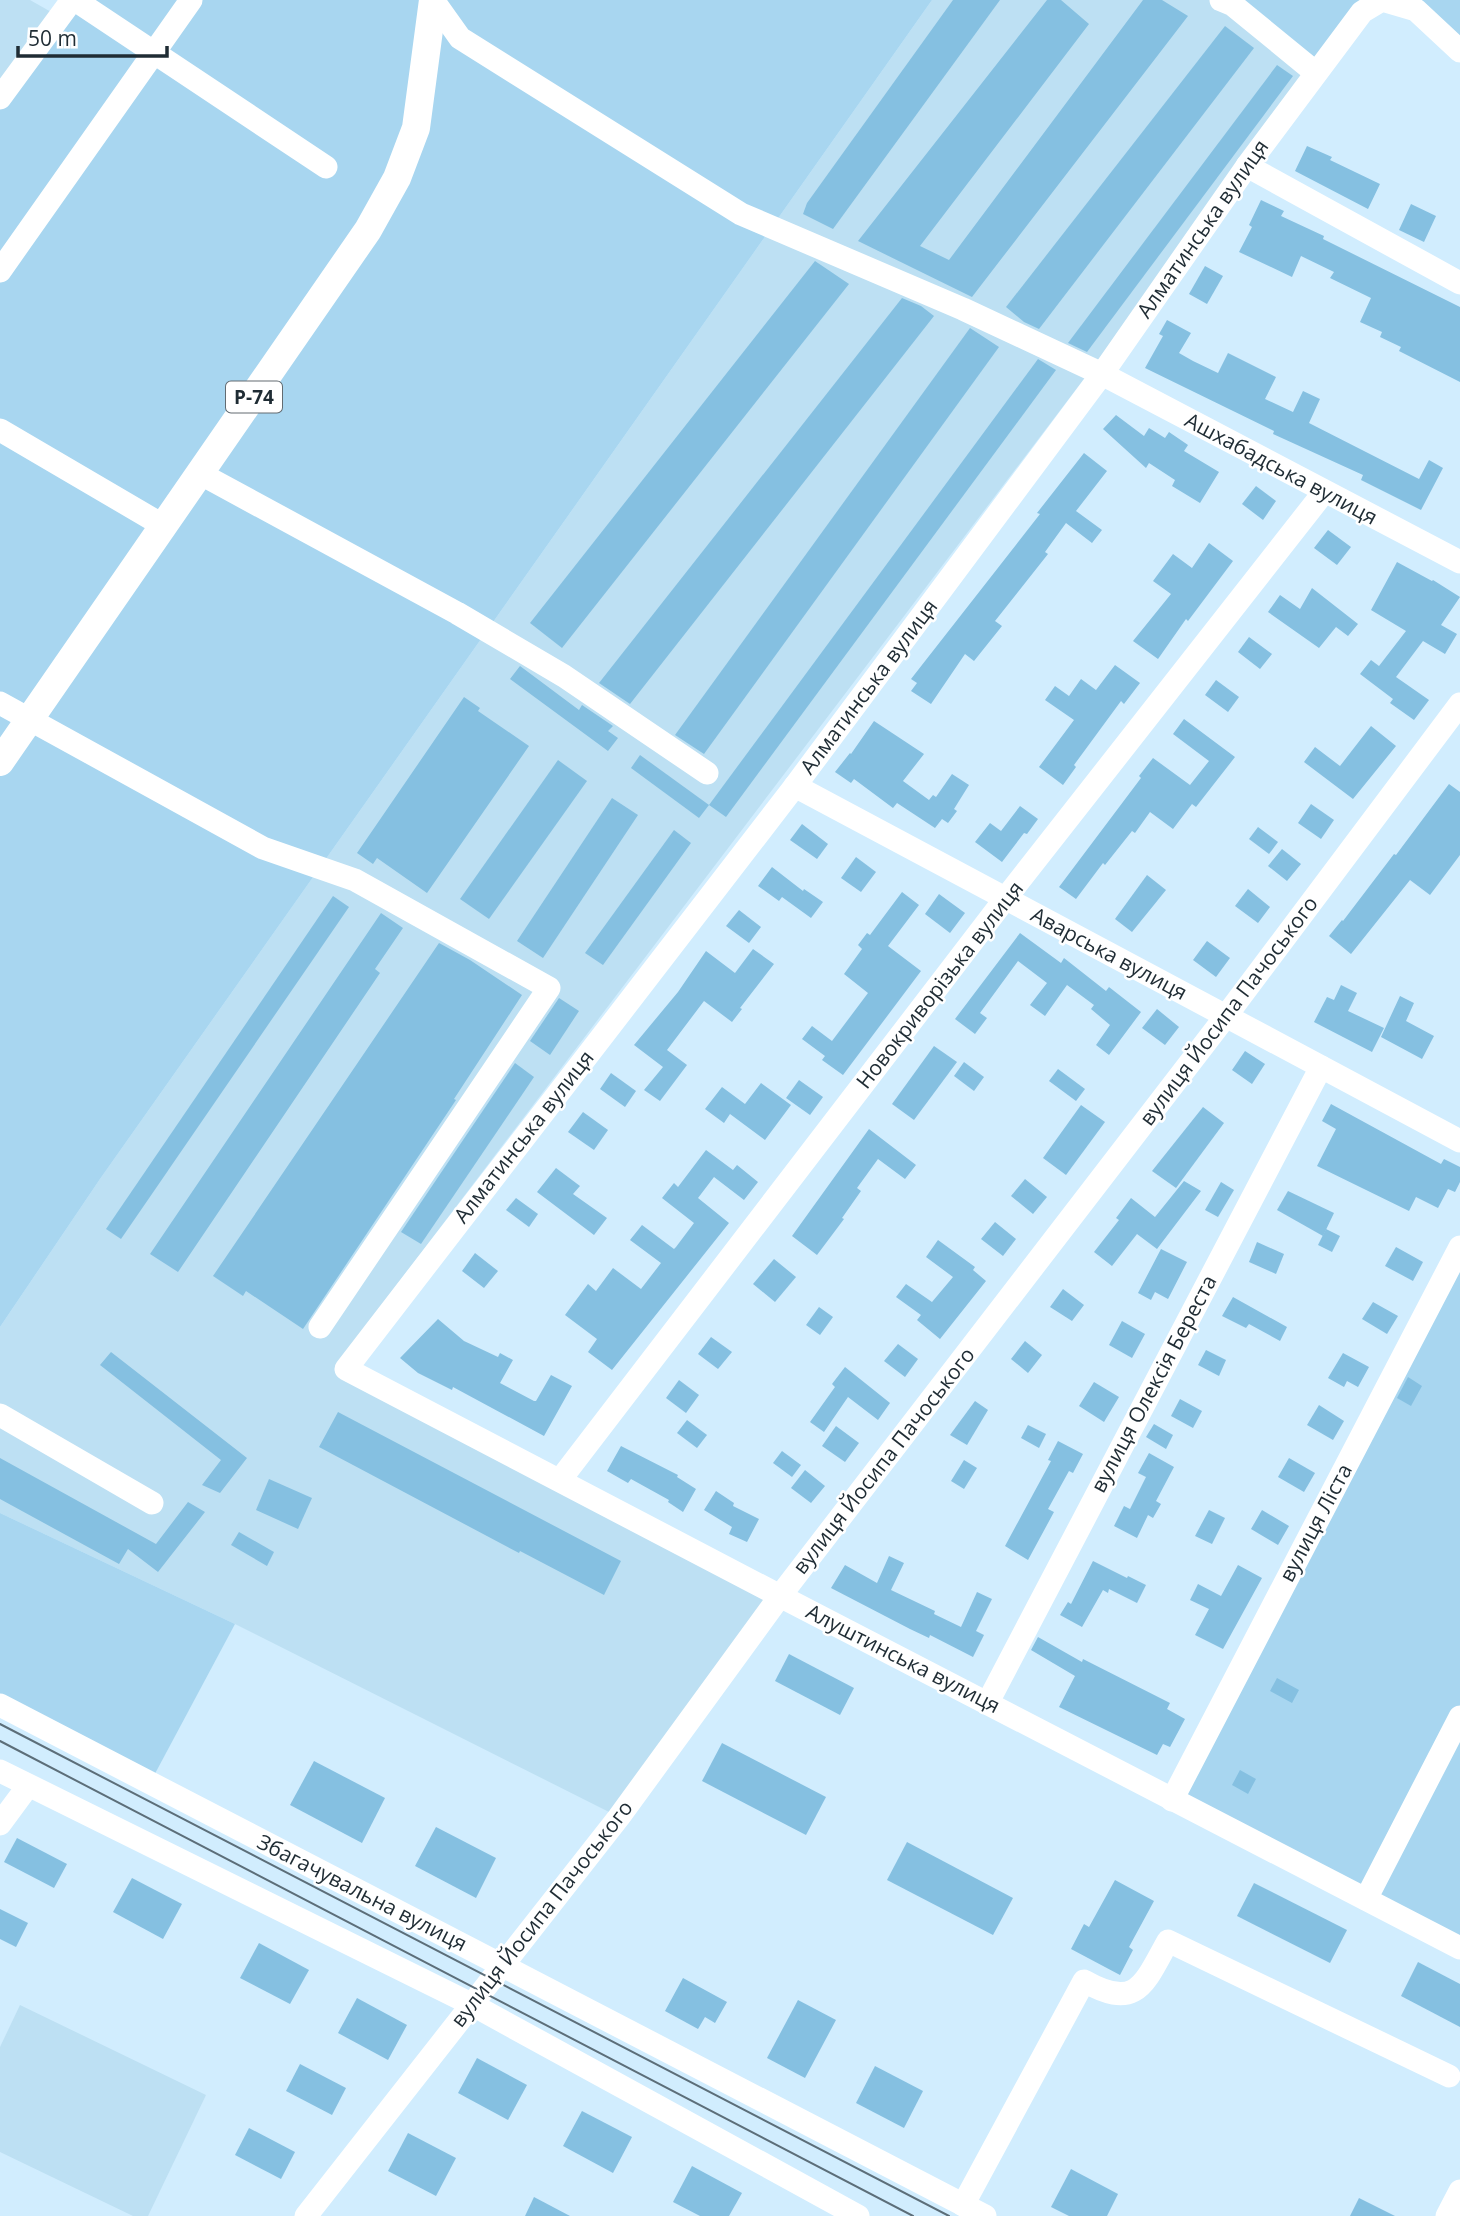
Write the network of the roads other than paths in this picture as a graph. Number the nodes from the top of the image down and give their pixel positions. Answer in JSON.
{"nodes":[{"id":1,"x":74,"y":0,"type":"edge"},
{"id":2,"x":191,"y":0,"type":"edge"},
{"id":3,"x":433,"y":0,"type":"edge"},
{"id":4,"x":1382,"y":0,"type":"edge"},
{"id":5,"x":1230,"y":2,"type":"edge"},
{"id":6,"x":1460,"y":51,"type":"edge"},
{"id":7,"x":154,"y":53,"type":"junction"},
{"id":8,"x":1316,"y":73,"type":"junction"},
{"id":9,"x":0,"y":98,"type":"edge"},
{"id":10,"x":1247,"y":166,"type":"junction"},
{"id":11,"x":326,"y":167,"type":"dead end"},
{"id":12,"x":0,"y":271,"type":"edge"},
{"id":13,"x":1460,"y":284,"type":"edge"},
{"id":14,"x":1102,"y":374,"type":"junction"},
{"id":15,"x":0,"y":430,"type":"edge"},
{"id":16,"x":201,"y":474,"type":"junction"},
{"id":17,"x":1324,"y":492,"type":"junction"},
{"id":18,"x":164,"y":526,"type":"junction"},
{"id":19,"x":1460,"y":562,"type":"edge"},
{"id":20,"x":0,"y":703,"type":"edge"},
{"id":21,"x":1460,"y":704,"type":"edge"},
{"id":22,"x":29,"y":720,"type":"junction"},
{"id":23,"x":0,"y":762,"type":"edge"},
{"id":24,"x":707,"y":773,"type":"dead end"},
{"id":25,"x":795,"y":786,"type":"junction"},
{"id":26,"x":1005,"y":899,"type":"junction"},
{"id":27,"x":1226,"y":1016,"type":"junction"},
{"id":28,"x":1321,"y":1067,"type":"junction"},
{"id":29,"x":1460,"y":1141,"type":"edge"},
{"id":30,"x":1460,"y":1247,"type":"edge"},
{"id":31,"x":320,"y":1327,"type":"dead end"},
{"id":32,"x":346,"y":1369,"type":"joint"},
{"id":33,"x":0,"y":1415,"type":"edge"},
{"id":34,"x":560,"y":1480,"type":"junction"},
{"id":35,"x":152,"y":1503,"type":"dead end"},
{"id":36,"x":780,"y":1596,"type":"junction"},
{"id":37,"x":988,"y":1702,"type":"junction"},
{"id":38,"x":0,"y":1705,"type":"edge"},
{"id":39,"x":1460,"y":1717,"type":"edge"},
{"id":40,"x":0,"y":1771,"type":"edge"},
{"id":41,"x":28,"y":1786,"type":"junction"},
{"id":42,"x":1172,"y":1800,"type":"junction"},
{"id":43,"x":0,"y":1824,"type":"edge"},
{"id":44,"x":1366,"y":1899,"type":"junction"},
{"id":45,"x":1460,"y":1948,"type":"edge"},
{"id":46,"x":503,"y":1966,"type":"junction"},
{"id":47,"x":471,"y":2004,"type":"junction"},
{"id":48,"x":1449,"y":2076,"type":"dead end"},
{"id":49,"x":1460,"y":2191,"type":"edge"},
{"id":50,"x":963,"y":2205,"type":"junction"},
{"id":51,"x":306,"y":2216,"type":"edge"},
{"id":52,"x":858,"y":2216,"type":"edge"},
{"id":53,"x":985,"y":2216,"type":"edge"},
{"id":54,"x":1447,"y":2216,"type":"edge"}],
"edges":[{"from":1,"to":7,"type":"street"},
{"from":1,"to":9,"type":"street"},
{"from":2,"to":7,"type":"street"},
{"from":3,"to":14,"type":"street","name":"Ашхабадська вулиця"},
{"from":3,"to":16,"type":"main road","number":"Р-74"},
{"from":4,"to":6,"type":"street"},
{"from":4,"to":8,"type":"street","name":"Алматинська вулиця"},
{"from":5,"to":8,"type":"street"},
{"from":7,"to":11,"type":"street"},
{"from":7,"to":12,"type":"street"},
{"from":8,"to":10,"type":"street","name":"Алматинська вулиця"},
{"from":10,"to":13,"type":"street"},
{"from":10,"to":14,"type":"street","name":"Алматинська вулиця"},
{"from":14,"to":17,"type":"street","name":"Ашхабадська вулиця"},
{"from":14,"to":25,"type":"street","name":"Алматинська вулиця"},
{"from":15,"to":18,"type":"street"},
{"from":16,"to":18,"type":"main road","number":"Р-74"},
{"from":16,"to":24,"type":"street"},
{"from":17,"to":19,"type":"street","name":"Ашхабадська вулиця"},
{"from":17,"to":26,"type":"street","name":"Новокриворізька вулиця"},
{"from":18,"to":22,"type":"main road","number":"Р-74"},
{"from":20,"to":22,"type":"street"},
{"from":21,"to":27,"type":"street","name":"вулиця Йосипа Пачоського"},
{"from":22,"to":23,"type":"main road","number":"Р-74"},
{"from":22,"to":31,"type":"street"},
{"from":25,"to":26,"type":"street","name":"Аварська вулиця"},
{"from":25,"to":32,"type":"street","name":"Алматинська вулиця"},
{"from":26,"to":27,"type":"street","name":"Аварська вулиця"},
{"from":26,"to":34,"type":"street","name":"Новокриворізька вулиця"},
{"from":27,"to":28,"type":"street","name":"Аварська вулиця"},
{"from":27,"to":36,"type":"street","name":"вулиця Йосипа Пачоського"},
{"from":28,"to":29,"type":"street","name":"Аварська вулиця"},
{"from":28,"to":37,"type":"street","name":"вулиця Олексія Береста"},
{"from":30,"to":42,"type":"street","name":"вулиця Ліста"},
{"from":32,"to":34,"type":"street","name":"Алуштинська вулиця"},
{"from":33,"to":35,"type":"street"},
{"from":34,"to":36,"type":"street","name":"Алуштинська вулиця"},
{"from":36,"to":37,"type":"street","name":"Алуштинська вулиця"},
{"from":36,"to":46,"type":"street","name":"вулиця Йосипа Пачоського"},
{"from":37,"to":42,"type":"street","name":"Алуштинська вулиця"},
{"from":38,"to":46,"type":"street","name":"Збагачувальна вулиця"},
{"from":39,"to":44,"type":"street"},
{"from":40,"to":41,"type":"street"},
{"from":41,"to":43,"type":"street"},
{"from":41,"to":47,"type":"street"},
{"from":42,"to":44,"type":"street","name":"Алуштинська вулиця"},
{"from":44,"to":45,"type":"street","name":"Алуштинська вулиця"},
{"from":46,"to":47,"type":"street","name":"вулиця Йосипа Пачоського"},
{"from":46,"to":50,"type":"street","name":"Збагачувальна вулиця"},
{"from":47,"to":51,"type":"street","name":"вулиця Йосипа Пачоського"},
{"from":47,"to":52,"type":"street"},
{"from":48,"to":50,"type":"street"},
{"from":49,"to":54,"type":"street"},
{"from":50,"to":53,"type":"street","name":"Збагачувальна вулиця"}]}
